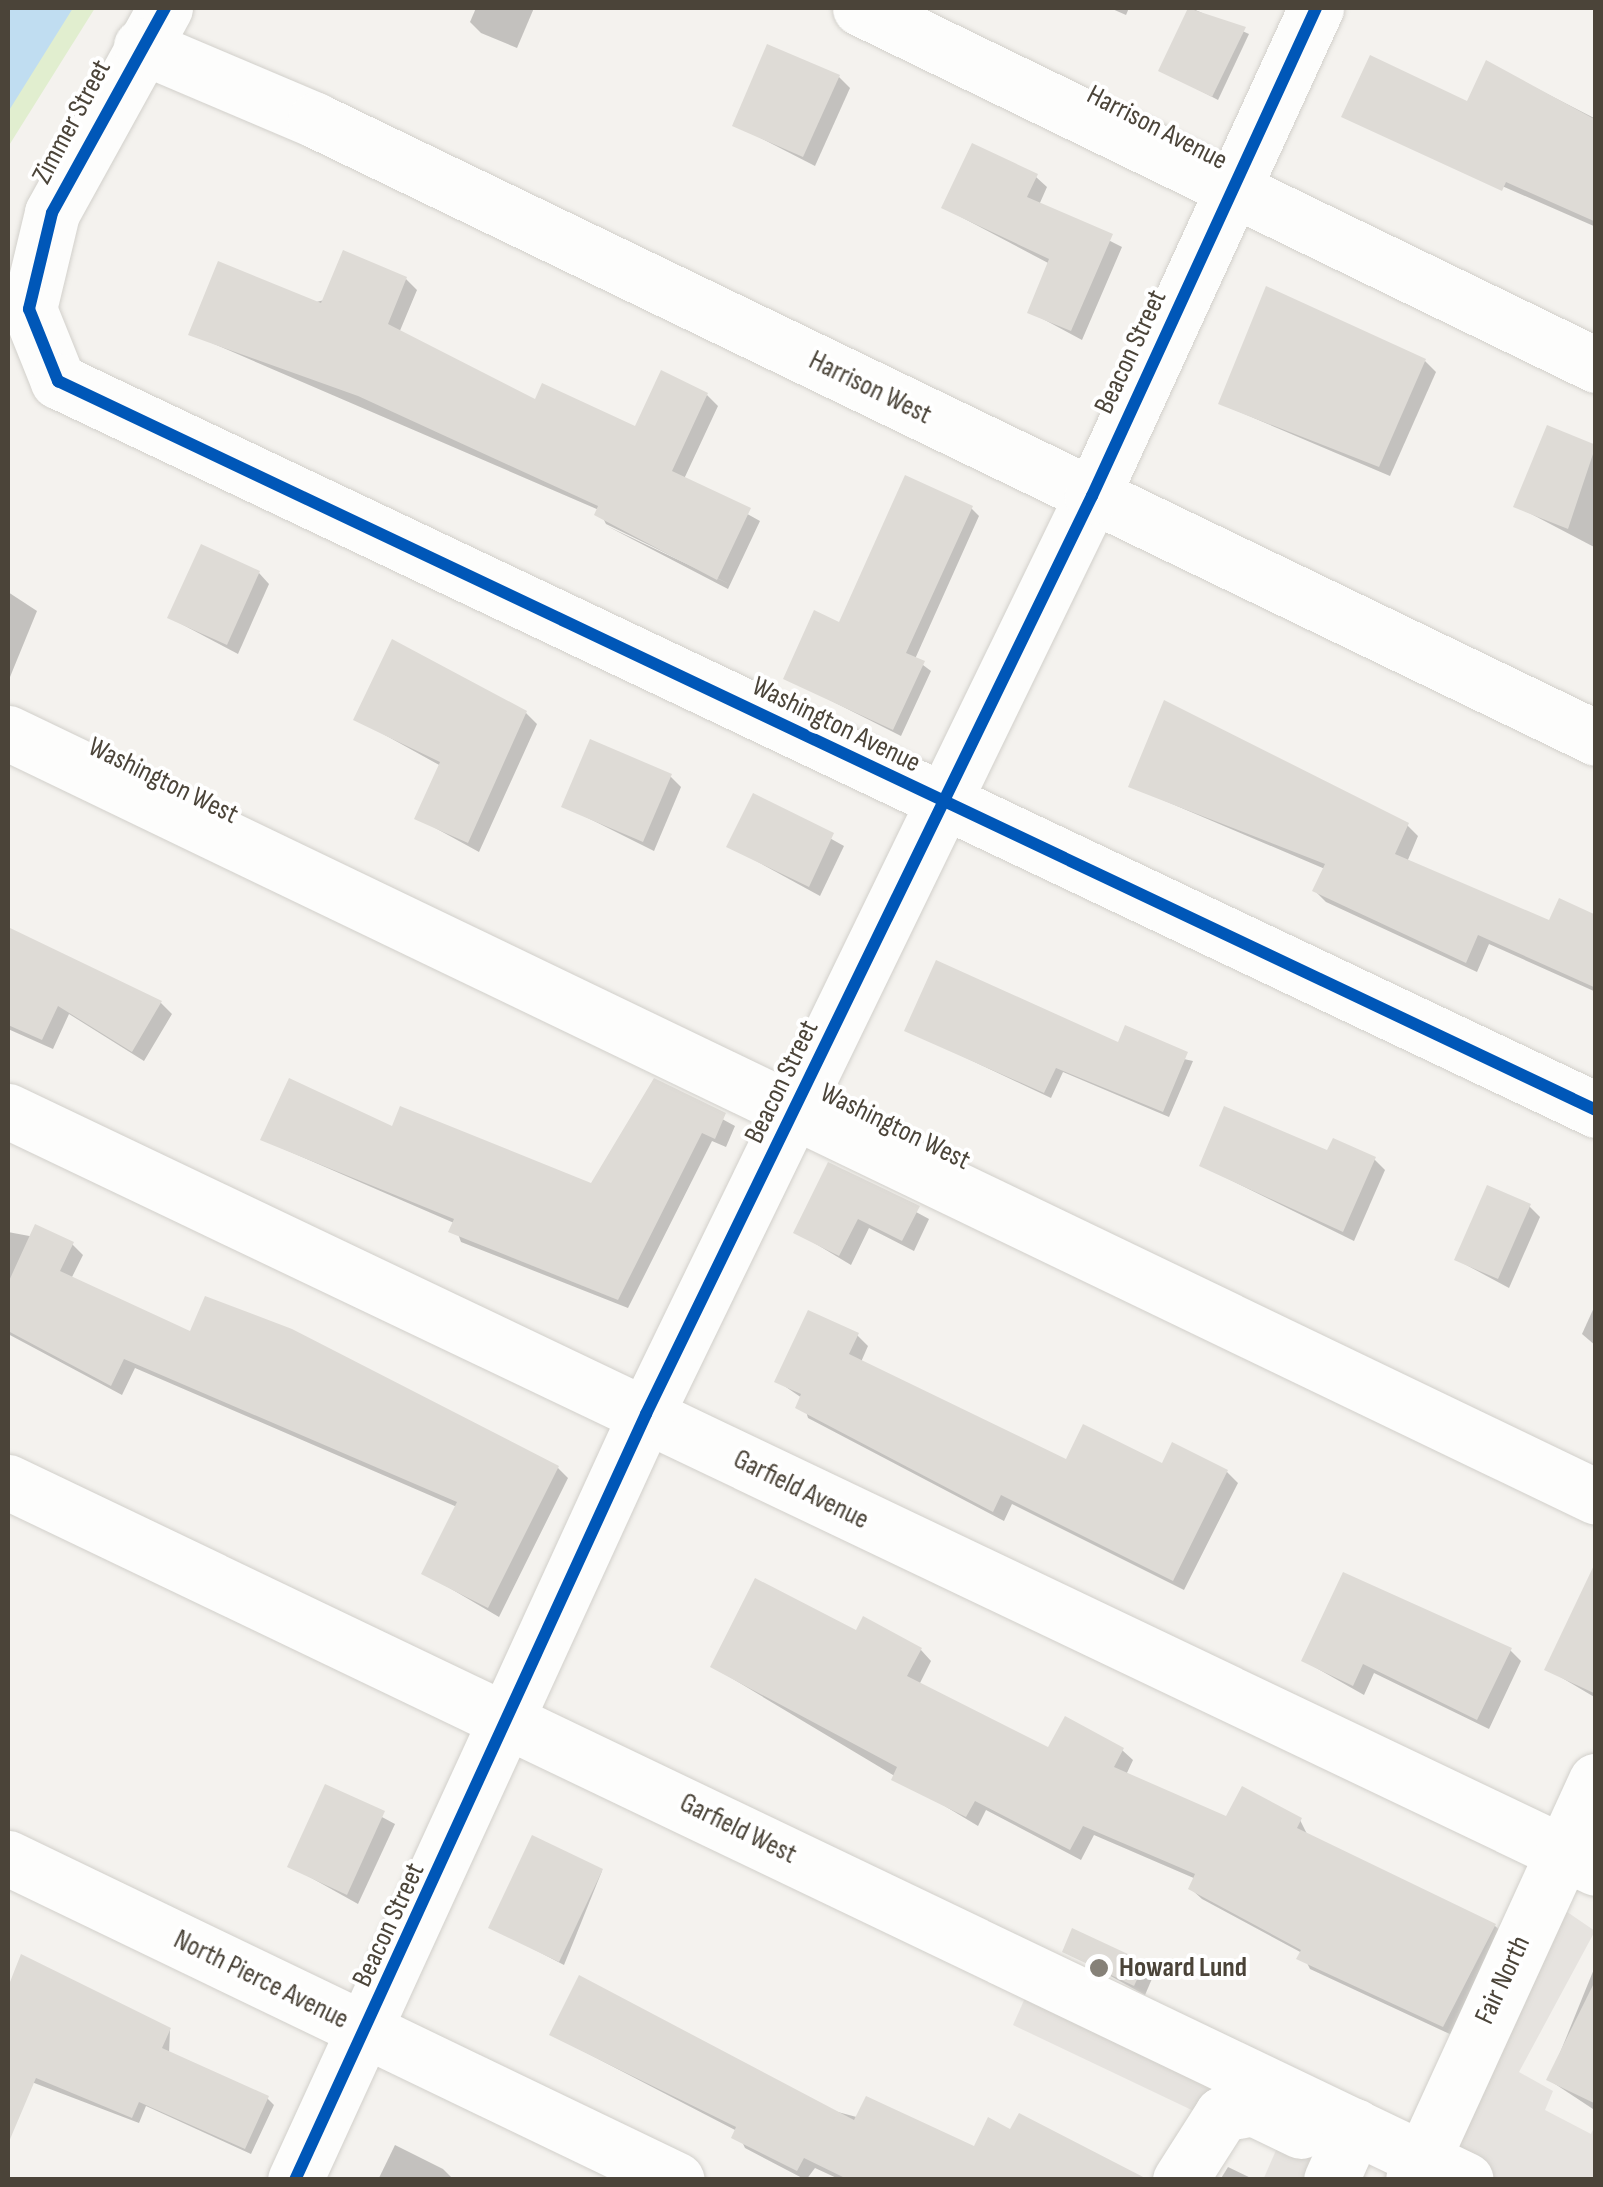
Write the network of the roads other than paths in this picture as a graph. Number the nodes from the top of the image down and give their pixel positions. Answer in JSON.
{"nodes":[{"id":1,"x":860,"y":8,"type":"edge"},
{"id":2,"x":1316,"y":8,"type":"edge"},
{"id":3,"x":153,"y":27,"type":"edge"},
{"id":4,"x":1232,"y":194,"type":"junction"},
{"id":5,"x":1596,"y":365,"type":"edge"},
{"id":6,"x":58,"y":381,"type":"joint"},
{"id":7,"x":1092,"y":496,"type":"junction"},
{"id":8,"x":8,"y":732,"type":"edge"},
{"id":9,"x":1596,"y":738,"type":"edge"},
{"id":10,"x":942,"y":804,"type":"junction"},
{"id":11,"x":798,"y":1108,"type":"junction"},
{"id":12,"x":8,"y":1110,"type":"edge"},
{"id":13,"x":1596,"y":1110,"type":"edge"},
{"id":14,"x":646,"y":1414,"type":"junction"},
{"id":15,"x":8,"y":1482,"type":"edge"},
{"id":16,"x":1596,"y":1497,"type":"edge"},
{"id":17,"x":513,"y":1722,"type":"junction"},
{"id":18,"x":1596,"y":1782,"type":"edge"},
{"id":19,"x":8,"y":1858,"type":"edge"},
{"id":20,"x":1579,"y":1860,"type":"edge"},
{"id":21,"x":366,"y":2030,"type":"junction"},
{"id":22,"x":1230,"y":2092,"type":"junction"},
{"id":23,"x":1344,"y":2152,"type":"edge"},
{"id":24,"x":1434,"y":2172,"type":"edge"},
{"id":25,"x":295,"y":2180,"type":"edge"},
{"id":26,"x":677,"y":2180,"type":"edge"},
{"id":27,"x":1180,"y":2180,"type":"edge"}],
"edges":[{"from":1,"to":4,"type":"street","name":"Harrison Avenue"},
{"from":2,"to":4,"type":"street","name":"Beacon Street"},
{"from":3,"to":6,"type":"street","name":"Zimmer Street"},
{"from":3,"to":7,"type":"street","name":"Harrison West"},
{"from":4,"to":5,"type":"street","name":"Harrison Avenue"},
{"from":4,"to":7,"type":"street","name":"Beacon Street"},
{"from":6,"to":10,"type":"street","name":"Washington Avenue"},
{"from":7,"to":9,"type":"street","name":"Harrison West"},
{"from":7,"to":10,"type":"street","name":"Beacon Street"},
{"from":8,"to":11,"type":"street","name":"Washington West"},
{"from":10,"to":11,"type":"street","name":"Beacon Street"},
{"from":10,"to":13,"type":"street","name":"Washington Avenue"},
{"from":11,"to":14,"type":"street","name":"Beacon Street"},
{"from":11,"to":16,"type":"street","name":"Washington West"},
{"from":12,"to":14,"type":"street","name":"Garfield Avenue"},
{"from":14,"to":17,"type":"street","name":"Beacon Street"},
{"from":14,"to":20,"type":"street","name":"Garfield Avenue"},
{"from":15,"to":17,"type":"street","name":"Garfield West"},
{"from":17,"to":21,"type":"street","name":"Beacon Street"},
{"from":17,"to":22,"type":"street","name":"Garfield West"},
{"from":18,"to":20,"type":"street","name":"Fair North"},
{"from":19,"to":21,"type":"street","name":"North Pierce Avenue"},
{"from":20,"to":24,"type":"street","name":"Fair North"},
{"from":21,"to":25,"type":"street","name":"Beacon Street"},
{"from":21,"to":26,"type":"street","name":"North Pierce Avenue"},
{"from":22,"to":23,"type":"street","name":"Garfield West"},
{"from":22,"to":27,"type":"street"},
{"from":23,"to":24,"type":"street","name":"Garfield West"}]}
